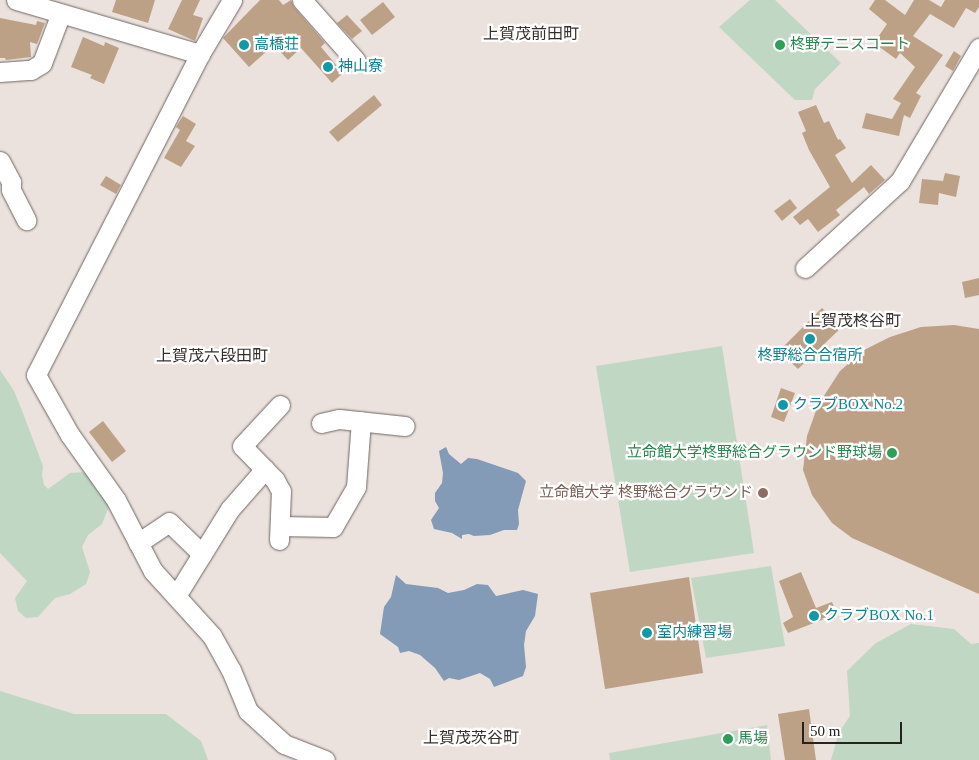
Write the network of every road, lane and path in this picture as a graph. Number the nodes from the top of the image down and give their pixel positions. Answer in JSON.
{"nodes":[{"id":1,"x":16,"y":0,"type":"edge"},
{"id":2,"x":232,"y":0,"type":"edge"},
{"id":3,"x":302,"y":0,"type":"edge"},
{"id":4,"x":61,"y":12,"type":"junction"},
{"id":5,"x":979,"y":48,"type":"edge"},
{"id":6,"x":200,"y":54,"type":"junction"},
{"id":7,"x":356,"y":61,"type":"dead end"},
{"id":8,"x":0,"y":72,"type":"edge"},
{"id":9,"x":0,"y":161,"type":"edge"},
{"id":10,"x":26,"y":220,"type":"dead end"},
{"id":11,"x":805,"y":268,"type":"dead end"},
{"id":12,"x":280,"y":405,"type":"dead end"},
{"id":13,"x":321,"y":422,"type":"dead end"},
{"id":14,"x":361,"y":422,"type":"junction"},
{"id":15,"x":405,"y":426,"type":"dead end"},
{"id":16,"x":265,"y":469,"type":"junction"},
{"id":17,"x":138,"y":543,"type":"junction"},
{"id":18,"x":202,"y":554,"type":"junction"},
{"id":19,"x":176,"y":596,"type":"junction"},
{"id":20,"x":325,"y":760,"type":"edge"}],
"edges":[{"from":1,"to":4,"type":"street"},
{"from":2,"to":6,"type":"street"},
{"from":3,"to":7,"type":"street"},
{"from":4,"to":6,"type":"street"},
{"from":4,"to":8,"type":"street"},
{"from":5,"to":11,"type":"street"},
{"from":6,"to":17,"type":"street"},
{"from":9,"to":10,"type":"street"},
{"from":12,"to":16,"type":"street"},
{"from":13,"to":14,"type":"street"},
{"from":14,"to":15,"type":"street"},
{"from":14,"to":16,"type":"street"},
{"from":16,"to":18,"type":"street"},
{"from":17,"to":18,"type":"street"},
{"from":17,"to":19,"type":"street"},
{"from":18,"to":19,"type":"street"},
{"from":19,"to":20,"type":"street"}]}
